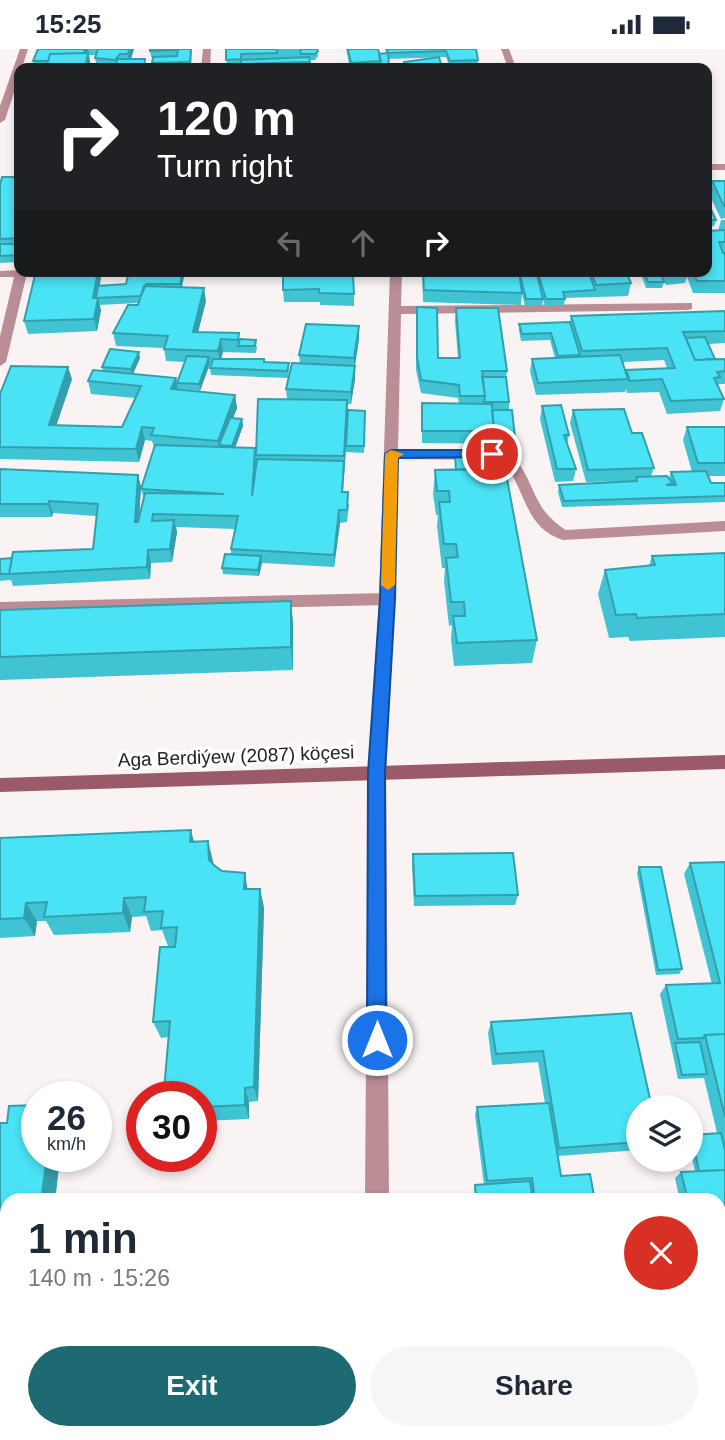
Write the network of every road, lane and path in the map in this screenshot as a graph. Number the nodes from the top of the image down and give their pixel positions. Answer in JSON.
{"nodes":[{"id":1,"x":14,"y":79,"type":"edge"},
{"id":2,"x":0,"y":120,"type":"edge"},
{"id":3,"x":20,"y":277,"type":"edge"},
{"id":4,"x":396,"y":277,"type":"edge"},
{"id":5,"x":688,"y":306,"type":"dead end"},
{"id":6,"x":395,"y":310,"type":"junction"},
{"id":7,"x":0,"y":362,"type":"edge"},
{"id":8,"x":391,"y":454,"type":"junction"},
{"id":9,"x":725,"y":527,"type":"edge"},
{"id":10,"x":387,"y":599,"type":"junction"},
{"id":11,"x":0,"y":608,"type":"edge"},
{"id":12,"x":725,"y":762,"type":"edge"},
{"id":13,"x":377,"y":773,"type":"junction"},
{"id":14,"x":0,"y":785,"type":"edge"},
{"id":15,"x":377,"y":1193,"type":"edge"}],
"edges":[{"from":1,"to":2,"type":"street"},
{"from":3,"to":7,"type":"street"},
{"from":4,"to":6,"type":"street"},
{"from":5,"to":6,"type":"street"},
{"from":6,"to":8,"type":"street"},
{"from":8,"to":9,"type":"street"},
{"from":8,"to":10,"type":"street"},
{"from":10,"to":11,"type":"street"},
{"from":10,"to":13,"type":"street"},
{"from":12,"to":13,"type":"street","name":"Aga Berdiýew (2087) köçesi"},
{"from":13,"to":14,"type":"street","name":"Aga Berdiýew (2087) köçesi"},
{"from":13,"to":15,"type":"street"}]}
